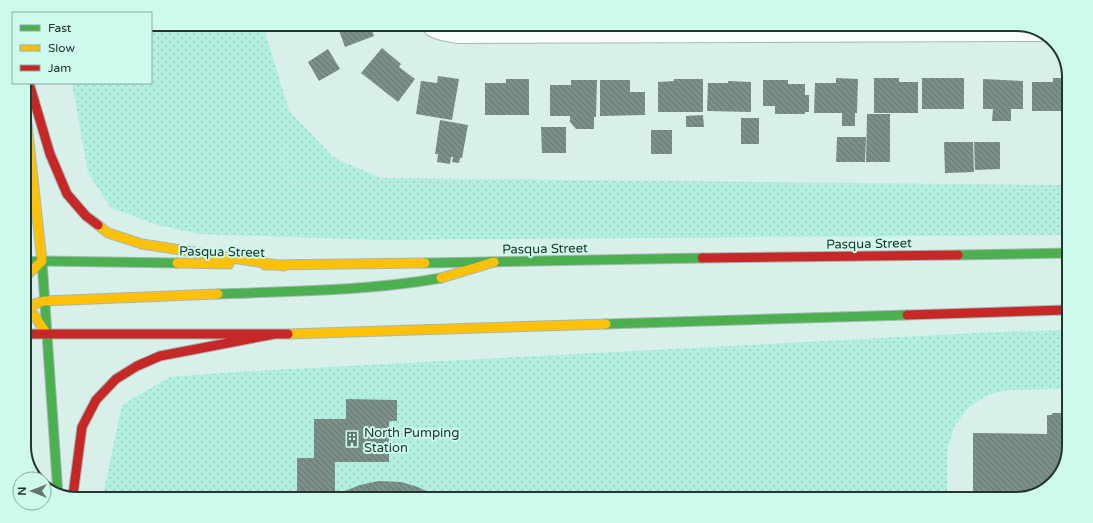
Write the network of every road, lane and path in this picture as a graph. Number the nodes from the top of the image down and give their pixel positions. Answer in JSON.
{"nodes":[{"id":1,"x":258,"y":31,"type":"edge"},
{"id":2,"x":452,"y":31,"type":"edge"},
{"id":3,"x":634,"y":31,"type":"edge"},
{"id":4,"x":31,"y":90,"type":"edge"},
{"id":5,"x":31,"y":159,"type":"edge"},
{"id":6,"x":1062,"y":187,"type":"edge"},
{"id":7,"x":1062,"y":253,"type":"edge"},
{"id":8,"x":42,"y":261,"type":"junction"},
{"id":9,"x":31,"y":262,"type":"edge"},
{"id":10,"x":494,"y":262,"type":"junction"},
{"id":11,"x":284,"y":266,"type":"junction"},
{"id":12,"x":31,"y":271,"type":"edge"},
{"id":13,"x":44,"y":301,"type":"junction"},
{"id":14,"x":31,"y":303,"type":"edge"},
{"id":15,"x":1062,"y":310,"type":"edge"},
{"id":16,"x":31,"y":312,"type":"edge"},
{"id":17,"x":46,"y":333,"type":"junction"},
{"id":18,"x":31,"y":334,"type":"edge"},
{"id":19,"x":275,"y":334,"type":"junction"},
{"id":20,"x":57,"y":487,"type":"edge"},
{"id":21,"x":73,"y":492,"type":"edge"}],
"edges":[{"from":1,"to":6,"type":"path"},
{"from":2,"to":3,"type":"street"},
{"from":4,"to":11,"type":"main road"},
{"from":5,"to":8,"type":"main road"},
{"from":7,"to":10,"type":"main road","name":"Pasqua Street"},
{"from":8,"to":9,"type":"main road","name":"Pasqua Street"},
{"from":8,"to":11,"type":"main road","name":"Pasqua Street"},
{"from":8,"to":12,"type":"main road"},
{"from":8,"to":13,"type":"main road"},
{"from":10,"to":11,"type":"main road","name":"Pasqua Street"},
{"from":10,"to":13,"type":"main road"},
{"from":13,"to":14,"type":"main road"},
{"from":13,"to":17,"type":"main road"},
{"from":15,"to":19,"type":"main road"},
{"from":16,"to":17,"type":"main road"},
{"from":17,"to":18,"type":"main road"},
{"from":17,"to":19,"type":"main road"},
{"from":17,"to":20,"type":"main road"},
{"from":19,"to":21,"type":"main road"}]}
